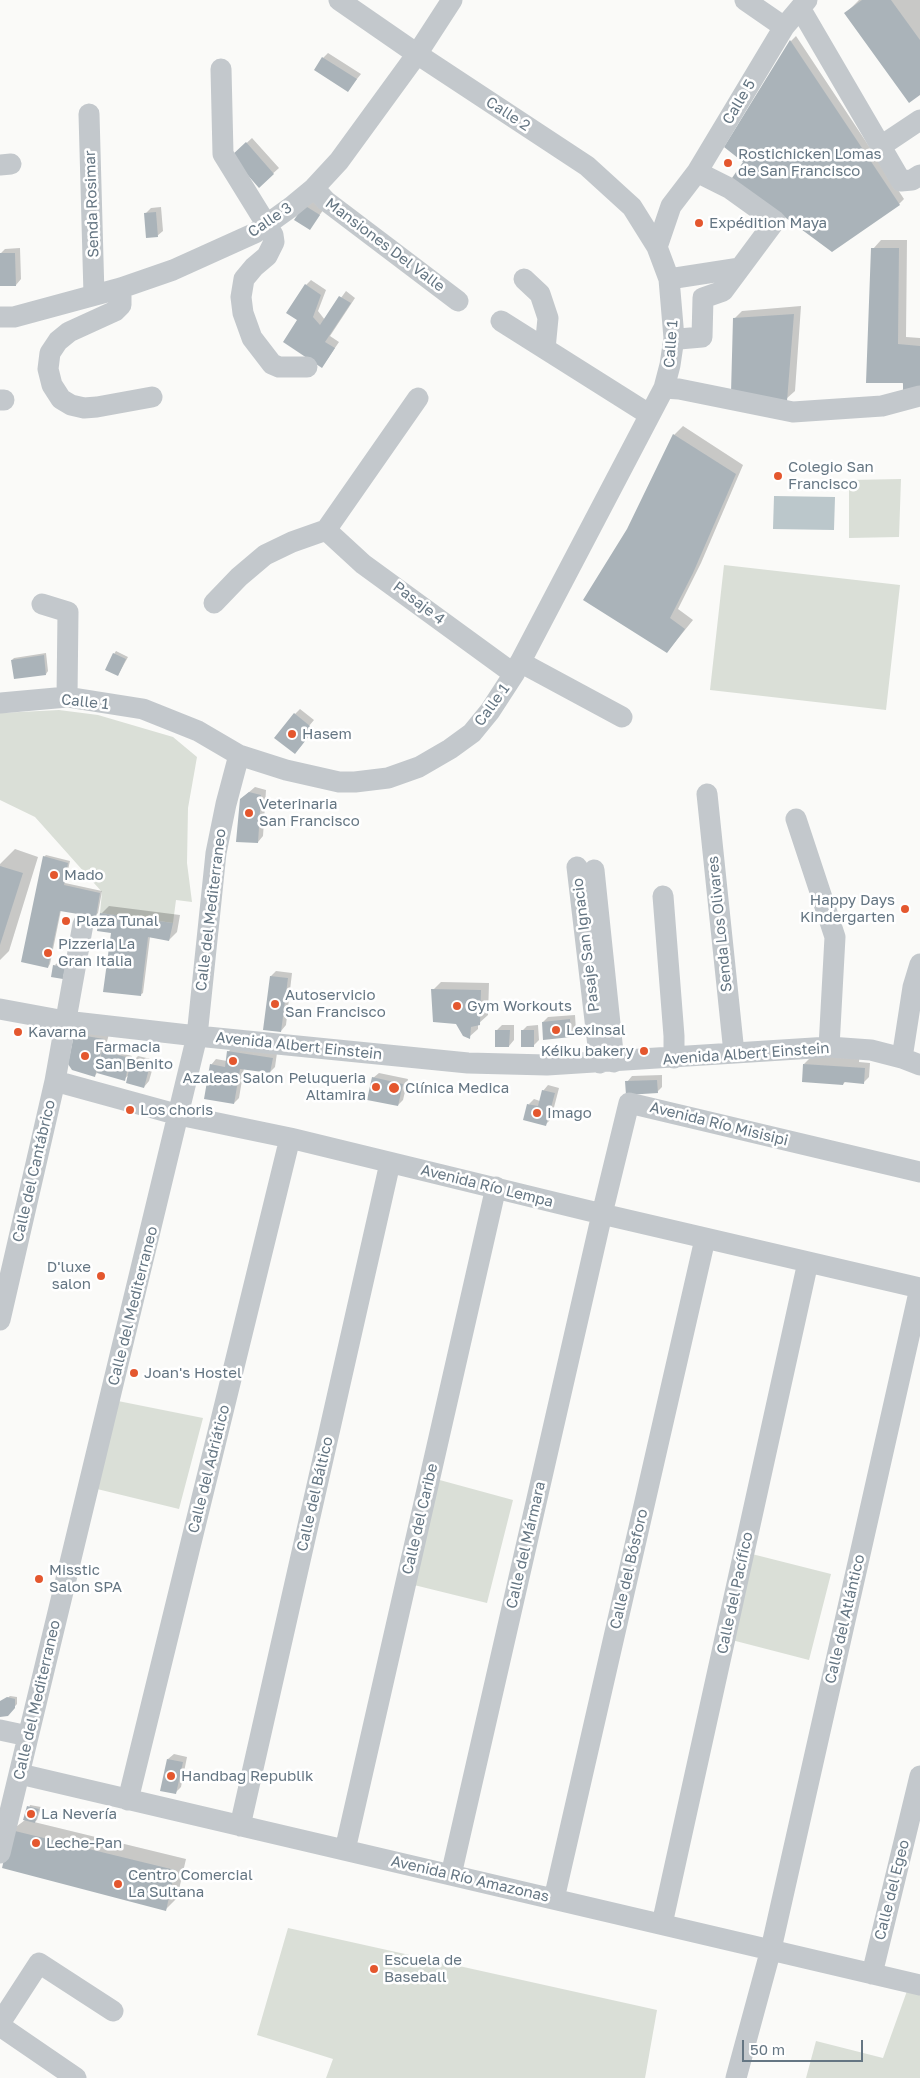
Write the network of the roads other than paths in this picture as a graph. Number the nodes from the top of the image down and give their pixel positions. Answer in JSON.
{"nodes":[{"id":1,"x":340,"y":0,"type":"edge"},
{"id":2,"x":452,"y":0,"type":"edge"},
{"id":3,"x":745,"y":0,"type":"edge"},
{"id":4,"x":803,"y":4,"type":"edge"},
{"id":5,"x":784,"y":26,"type":"junction"},
{"id":6,"x":416,"y":54,"type":"junction"},
{"id":7,"x":221,"y":69,"type":"dead end"},
{"id":8,"x":89,"y":114,"type":"dead end"},
{"id":9,"x":920,"y":120,"type":"edge"},
{"id":10,"x":880,"y":146,"type":"junction"},
{"id":11,"x":697,"y":172,"type":"junction"},
{"id":12,"x":920,"y":175,"type":"edge"},
{"id":13,"x":314,"y":188,"type":"junction"},
{"id":14,"x":671,"y":206,"type":"junction"},
{"id":15,"x":632,"y":207,"type":"junction"},
{"id":16,"x":267,"y":224,"type":"junction"},
{"id":17,"x":657,"y":247,"type":"junction"},
{"id":18,"x":740,"y":268,"type":"junction"},
{"id":19,"x":524,"y":279,"type":"dead end"},
{"id":20,"x":669,"y":279,"type":"junction"},
{"id":21,"x":120,"y":288,"type":"junction"},
{"id":22,"x":94,"y":295,"type":"junction"},
{"id":23,"x":458,"y":301,"type":"dead end"},
{"id":24,"x":0,"y":317,"type":"edge"},
{"id":25,"x":501,"y":321,"type":"dead end"},
{"id":26,"x":674,"y":338,"type":"junction"},
{"id":27,"x":545,"y":349,"type":"junction"},
{"id":28,"x":307,"y":368,"type":"dead end"},
{"id":29,"x":664,"y":388,"type":"junction"},
{"id":30,"x":920,"y":396,"type":"edge"},
{"id":31,"x":152,"y":397,"type":"dead end"},
{"id":32,"x":418,"y":398,"type":"dead end"},
{"id":33,"x":650,"y":415,"type":"junction"},
{"id":34,"x":326,"y":530,"type":"junction"},
{"id":35,"x":214,"y":603,"type":"dead end"},
{"id":36,"x":42,"y":604,"type":"dead end"},
{"id":37,"x":517,"y":668,"type":"junction"},
{"id":38,"x":67,"y":698,"type":"junction"},
{"id":39,"x":0,"y":703,"type":"edge"},
{"id":40,"x":622,"y":717,"type":"dead end"},
{"id":41,"x":239,"y":755,"type":"junction"},
{"id":42,"x":707,"y":794,"type":"dead end"},
{"id":43,"x":796,"y":819,"type":"dead end"},
{"id":44,"x":585,"y":868,"type":"dead end"},
{"id":45,"x":663,"y":896,"type":"dead end"},
{"id":46,"x":83,"y":924,"type":"dead end"},
{"id":47,"x":920,"y":964,"type":"edge"},
{"id":48,"x":0,"y":1009,"type":"edge"},
{"id":49,"x":65,"y":1021,"type":"junction"},
{"id":50,"x":197,"y":1036,"type":"junction"},
{"id":51,"x":829,"y":1047,"type":"junction"},
{"id":52,"x":734,"y":1053,"type":"junction"},
{"id":53,"x":606,"y":1057,"type":"junction"},
{"id":54,"x":674,"y":1058,"type":"junction"},
{"id":55,"x":911,"y":1062,"type":"edge"},
{"id":56,"x":55,"y":1081,"type":"junction"},
{"id":57,"x":179,"y":1115,"type":"junction"},
{"id":58,"x":290,"y":1138,"type":"junction"},
{"id":59,"x":390,"y":1162,"type":"junction"},
{"id":60,"x":920,"y":1172,"type":"edge"},
{"id":61,"x":496,"y":1187,"type":"junction"},
{"id":62,"x":602,"y":1214,"type":"junction"},
{"id":63,"x":705,"y":1239,"type":"junction"},
{"id":64,"x":808,"y":1262,"type":"junction"},
{"id":65,"x":920,"y":1288,"type":"edge"},
{"id":66,"x":0,"y":1320,"type":"edge"},
{"id":67,"x":0,"y":1730,"type":"edge"},
{"id":68,"x":28,"y":1736,"type":"junction"},
{"id":69,"x":20,"y":1774,"type":"junction"},
{"id":70,"x":920,"y":1776,"type":"edge"},
{"id":71,"x":128,"y":1800,"type":"junction"},
{"id":72,"x":240,"y":1826,"type":"junction"},
{"id":73,"x":345,"y":1850,"type":"junction"},
{"id":74,"x":0,"y":1853,"type":"edge"},
{"id":75,"x":451,"y":1875,"type":"junction"},
{"id":76,"x":554,"y":1899,"type":"junction"},
{"id":77,"x":662,"y":1924,"type":"junction"},
{"id":78,"x":771,"y":1949,"type":"junction"},
{"id":79,"x":872,"y":1974,"type":"junction"},
{"id":80,"x":920,"y":1985,"type":"edge"},
{"id":81,"x":113,"y":2011,"type":"dead end"},
{"id":82,"x":0,"y":2025,"type":"edge"},
{"id":83,"x":76,"y":2078,"type":"edge"},
{"id":84,"x":736,"y":2078,"type":"edge"}],
"edges":[{"from":1,"to":6,"type":"street","name":"Calle 2"},
{"from":2,"to":6,"type":"street","name":"Calle 3"},
{"from":3,"to":5,"type":"street"},
{"from":4,"to":5,"type":"street","name":"Calle 5"},
{"from":4,"to":10,"type":"street"},
{"from":5,"to":11,"type":"street","name":"Calle 5"},
{"from":6,"to":13,"type":"street","name":"Calle 3"},
{"from":6,"to":15,"type":"street","name":"Calle 2"},
{"from":7,"to":16,"type":"street"},
{"from":8,"to":22,"type":"street","name":"Senda Rosimar"},
{"from":9,"to":10,"type":"street"},
{"from":10,"to":12,"type":"street"},
{"from":11,"to":14,"type":"street","name":"Calle 5"},
{"from":11,"to":18,"type":"street"},
{"from":13,"to":16,"type":"street","name":"Calle 3"},
{"from":13,"to":23,"type":"street","name":"Mansiones Del Valle"},
{"from":14,"to":15,"type":"street"},
{"from":14,"to":17,"type":"street","name":"Calle 5"},
{"from":15,"to":17,"type":"street","name":"Calle 2"},
{"from":16,"to":21,"type":"street","name":"Calle 3"},
{"from":16,"to":28,"type":"street"},
{"from":17,"to":20,"type":"street","name":"Calle 1"},
{"from":18,"to":20,"type":"street"},
{"from":18,"to":26,"type":"street"},
{"from":19,"to":27,"type":"street"},
{"from":20,"to":26,"type":"street","name":"Calle 1"},
{"from":21,"to":22,"type":"street","name":"Calle 3"},
{"from":21,"to":31,"type":"street"},
{"from":22,"to":24,"type":"street","name":"Calle 3"},
{"from":25,"to":27,"type":"street"},
{"from":26,"to":29,"type":"street","name":"Calle 1"},
{"from":27,"to":33,"type":"street"},
{"from":29,"to":30,"type":"street"},
{"from":29,"to":33,"type":"street","name":"Calle 1"},
{"from":32,"to":34,"type":"street"},
{"from":33,"to":37,"type":"street","name":"Calle 1"},
{"from":34,"to":35,"type":"street"},
{"from":34,"to":37,"type":"street","name":"Pasaje 4"},
{"from":36,"to":38,"type":"street"},
{"from":37,"to":40,"type":"street","name":"Pasaje 4"},
{"from":37,"to":41,"type":"street","name":"Calle 1"},
{"from":38,"to":39,"type":"street","name":"Calle 1"},
{"from":38,"to":41,"type":"street","name":"Calle 1"},
{"from":41,"to":50,"type":"street","name":"Calle del Mediterraneo"},
{"from":42,"to":52,"type":"street","name":"Senda Los Olivares"},
{"from":43,"to":51,"type":"street"},
{"from":44,"to":53,"type":"street"},
{"from":45,"to":54,"type":"street"},
{"from":46,"to":49,"type":"street","name":"Calle del Cantábrico"},
{"from":47,"to":55,"type":"street"},
{"from":48,"to":49,"type":"street","name":"Avenida Albert Einstein"},
{"from":49,"to":50,"type":"street","name":"Avenida Albert Einstein"},
{"from":49,"to":56,"type":"street","name":"Calle del Cantábrico"},
{"from":50,"to":53,"type":"street","name":"Avenida Albert Einstein"},
{"from":50,"to":57,"type":"street","name":"Calle del Mediterraneo"},
{"from":51,"to":52,"type":"street","name":"Avenida Albert Einstein"},
{"from":51,"to":55,"type":"street","name":"Avenida Albert Einstein"},
{"from":52,"to":54,"type":"street","name":"Avenida Albert Einstein"},
{"from":53,"to":54,"type":"street","name":"Avenida Albert Einstein"},
{"from":56,"to":57,"type":"street","name":"Avenida Río Lempa"},
{"from":56,"to":66,"type":"street","name":"Calle del Cantábrico"},
{"from":57,"to":58,"type":"street","name":"Avenida Río Lempa"},
{"from":57,"to":68,"type":"street","name":"Calle del Mediterraneo"},
{"from":58,"to":59,"type":"street","name":"Avenida Río Lempa"},
{"from":58,"to":71,"type":"street","name":"Calle del Adriático"},
{"from":59,"to":61,"type":"street","name":"Avenida Río Lempa"},
{"from":59,"to":72,"type":"street","name":"Calle del Báltico"},
{"from":60,"to":62,"type":"street","name":"Avenida Río Misisipi"},
{"from":61,"to":62,"type":"street","name":"Avenida Río Lempa"},
{"from":61,"to":73,"type":"street","name":"Calle del Caribe"},
{"from":62,"to":63,"type":"street","name":"Avenida Río Lempa"},
{"from":62,"to":75,"type":"street","name":"Calle del Mármara"},
{"from":63,"to":64,"type":"street","name":"Avenida Río Lempa"},
{"from":63,"to":76,"type":"street","name":"Calle del Bósforo"},
{"from":64,"to":65,"type":"street","name":"Avenida Río Lempa"},
{"from":64,"to":77,"type":"street","name":"Calle del Pacífico"},
{"from":65,"to":78,"type":"street","name":"Calle del Atlántico"},
{"from":67,"to":68,"type":"street"},
{"from":68,"to":69,"type":"street","name":"Calle del Mediterraneo"},
{"from":69,"to":71,"type":"street","name":"Avenida Río Amazonas"},
{"from":69,"to":74,"type":"street","name":"Calle del Mediterraneo"},
{"from":70,"to":79,"type":"street","name":"Calle del Egeo"},
{"from":71,"to":72,"type":"street","name":"Avenida Río Amazonas"},
{"from":72,"to":73,"type":"street","name":"Avenida Río Amazonas"},
{"from":73,"to":75,"type":"street","name":"Avenida Río Amazonas"},
{"from":75,"to":76,"type":"street","name":"Avenida Río Amazonas"},
{"from":76,"to":77,"type":"street","name":"Avenida Río Amazonas"},
{"from":77,"to":78,"type":"street","name":"Avenida Río Amazonas"},
{"from":78,"to":79,"type":"street","name":"Avenida Río Amazonas"},
{"from":78,"to":84,"type":"street","name":"Calle del Atlántico"},
{"from":79,"to":80,"type":"street","name":"Avenida Río Amazonas"},
{"from":81,"to":82,"type":"street"},
{"from":82,"to":83,"type":"street"}]}
